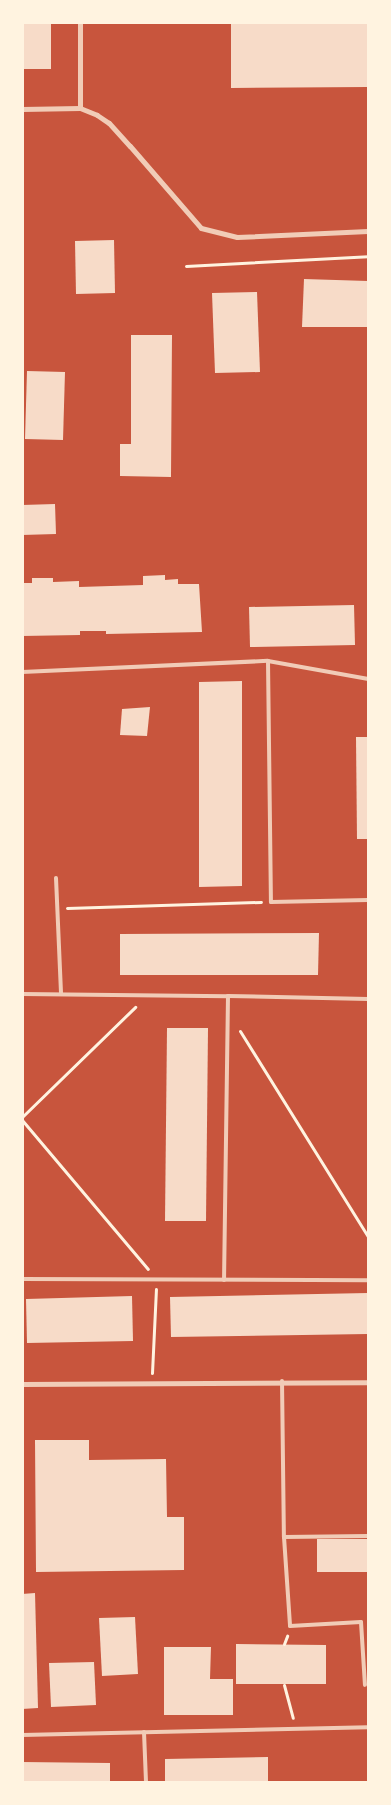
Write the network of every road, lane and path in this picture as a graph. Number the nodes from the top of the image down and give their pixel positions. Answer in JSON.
{"nodes":[{"id":1,"x":80,"y":22,"type":"edge"},
{"id":2,"x":80,"y":108,"type":"junction"},
{"id":3,"x":22,"y":110,"type":"edge"},
{"id":4,"x":368,"y":231,"type":"edge"},
{"id":5,"x":368,"y":256,"type":"edge"},
{"id":6,"x":186,"y":266,"type":"dead end"},
{"id":7,"x":268,"y":661,"type":"junction"},
{"id":8,"x":22,"y":672,"type":"edge"},
{"id":9,"x":368,"y":679,"type":"edge"},
{"id":10,"x":56,"y":878,"type":"dead end"},
{"id":11,"x":368,"y":900,"type":"edge"},
{"id":12,"x":271,"y":902,"type":"junction"},
{"id":13,"x":57,"y":908,"type":"junction"},
{"id":14,"x":22,"y":994,"type":"edge"},
{"id":15,"x":61,"y":994,"type":"junction"},
{"id":16,"x":148,"y":995,"type":"junction"},
{"id":17,"x":228,"y":996,"type":"junction"},
{"id":18,"x":368,"y":999,"type":"edge"},
{"id":19,"x":228,"y":1012,"type":"junction"},
{"id":20,"x":22,"y":1118,"type":"edge"},
{"id":21,"x":368,"y":1237,"type":"edge"},
{"id":22,"x":22,"y":1279,"type":"edge"},
{"id":23,"x":157,"y":1280,"type":"junction"},
{"id":24,"x":224,"y":1280,"type":"junction"},
{"id":25,"x":368,"y":1280,"type":"edge"},
{"id":26,"x":282,"y":1381,"type":"junction"},
{"id":27,"x":368,"y":1382,"type":"edge"},
{"id":28,"x":151,"y":1383,"type":"junction"},
{"id":29,"x":22,"y":1384,"type":"edge"},
{"id":30,"x":368,"y":1536,"type":"edge"},
{"id":31,"x":284,"y":1537,"type":"junction"},
{"id":32,"x":284,"y":1685,"type":"dead end"},
{"id":33,"x":365,"y":1685,"type":"dead end"},
{"id":34,"x":368,"y":1727,"type":"edge"},
{"id":35,"x":296,"y":1728,"type":"junction"},
{"id":36,"x":144,"y":1732,"type":"junction"},
{"id":37,"x":22,"y":1735,"type":"edge"},
{"id":38,"x":146,"y":1782,"type":"edge"}],
"edges":[{"from":1,"to":2,"type":"street"},
{"from":2,"to":3,"type":"street"},
{"from":2,"to":4,"type":"street"},
{"from":5,"to":6,"type":"path"},
{"from":7,"to":8,"type":"lane"},
{"from":7,"to":9,"type":"lane"},
{"from":7,"to":12,"type":"lane"},
{"from":10,"to":13,"type":"lane"},
{"from":11,"to":12,"type":"lane"},
{"from":12,"to":13,"type":"path"},
{"from":13,"to":15,"type":"lane"},
{"from":14,"to":15,"type":"lane"},
{"from":15,"to":16,"type":"lane"},
{"from":16,"to":17,"type":"lane"},
{"from":16,"to":20,"type":"path"},
{"from":17,"to":18,"type":"lane"},
{"from":17,"to":19,"type":"lane"},
{"from":19,"to":21,"type":"path"},
{"from":19,"to":24,"type":"lane"},
{"from":20,"to":23,"type":"path"},
{"from":22,"to":23,"type":"lane"},
{"from":23,"to":24,"type":"lane"},
{"from":23,"to":28,"type":"path"},
{"from":24,"to":25,"type":"lane"},
{"from":26,"to":27,"type":"street"},
{"from":26,"to":28,"type":"street"},
{"from":26,"to":31,"type":"lane"},
{"from":28,"to":29,"type":"street"},
{"from":30,"to":31,"type":"lane"},
{"from":31,"to":33,"type":"lane"},
{"from":32,"to":35,"type":"path"},
{"from":34,"to":35,"type":"lane"},
{"from":35,"to":36,"type":"lane"},
{"from":36,"to":37,"type":"lane"},
{"from":36,"to":38,"type":"lane"}]}
